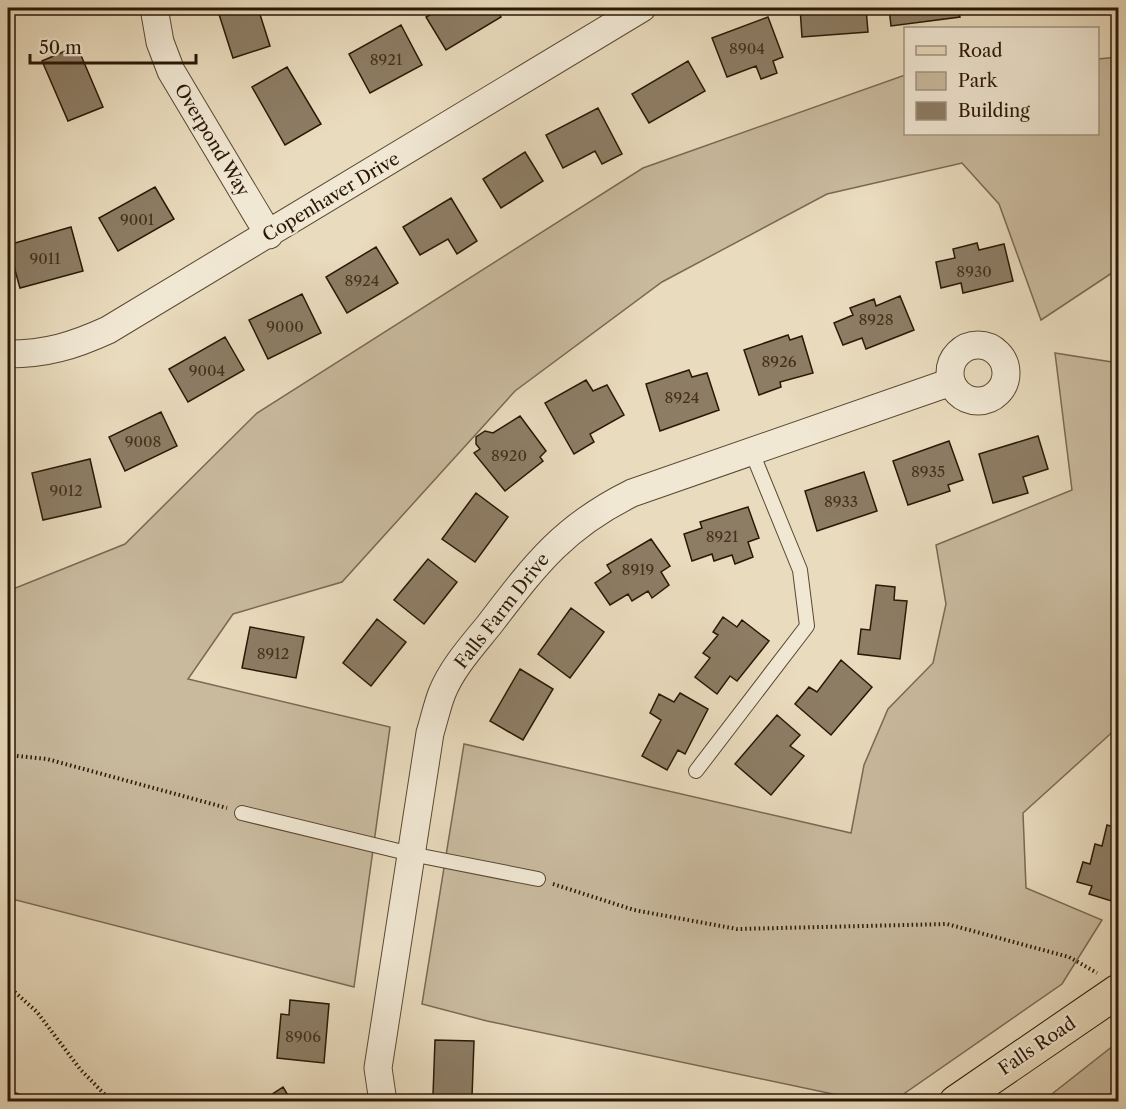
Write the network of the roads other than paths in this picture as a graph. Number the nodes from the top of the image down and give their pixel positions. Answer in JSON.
{"nodes":[{"id":1,"x":154,"y":8,"type":"edge"},
{"id":2,"x":642,"y":8,"type":"edge"},
{"id":3,"x":269,"y":235,"type":"junction"},
{"id":4,"x":8,"y":354,"type":"edge"},
{"id":5,"x":951,"y":382,"type":"dead end"},
{"id":6,"x":751,"y":450,"type":"junction"},
{"id":7,"x":696,"y":771,"type":"dead end"},
{"id":8,"x":242,"y":813,"type":"road end"},
{"id":9,"x":411,"y":854,"type":"junction"},
{"id":10,"x":538,"y":879,"type":"road end"},
{"id":11,"x":1111,"y":985,"type":"edge"},
{"id":12,"x":383,"y":1101,"type":"edge"},
{"id":13,"x":956,"y":1101,"type":"edge"}],
"edges":[{"from":1,"to":3,"type":"street","name":"Overpond Way"},
{"from":2,"to":3,"type":"street","name":"Copenhaver Drive"},
{"from":3,"to":4,"type":"street","name":"Copenhaver Drive"},
{"from":5,"to":6,"type":"street","name":"Falls Farm Drive"},
{"from":6,"to":7,"type":"lane"},
{"from":6,"to":9,"type":"street","name":"Falls Farm Drive"},
{"from":8,"to":9,"type":"lane"},
{"from":9,"to":10,"type":"lane"},
{"from":9,"to":12,"type":"street","name":"Falls Farm Drive"},
{"from":11,"to":13,"type":"main road","name":"Falls Road"}]}
